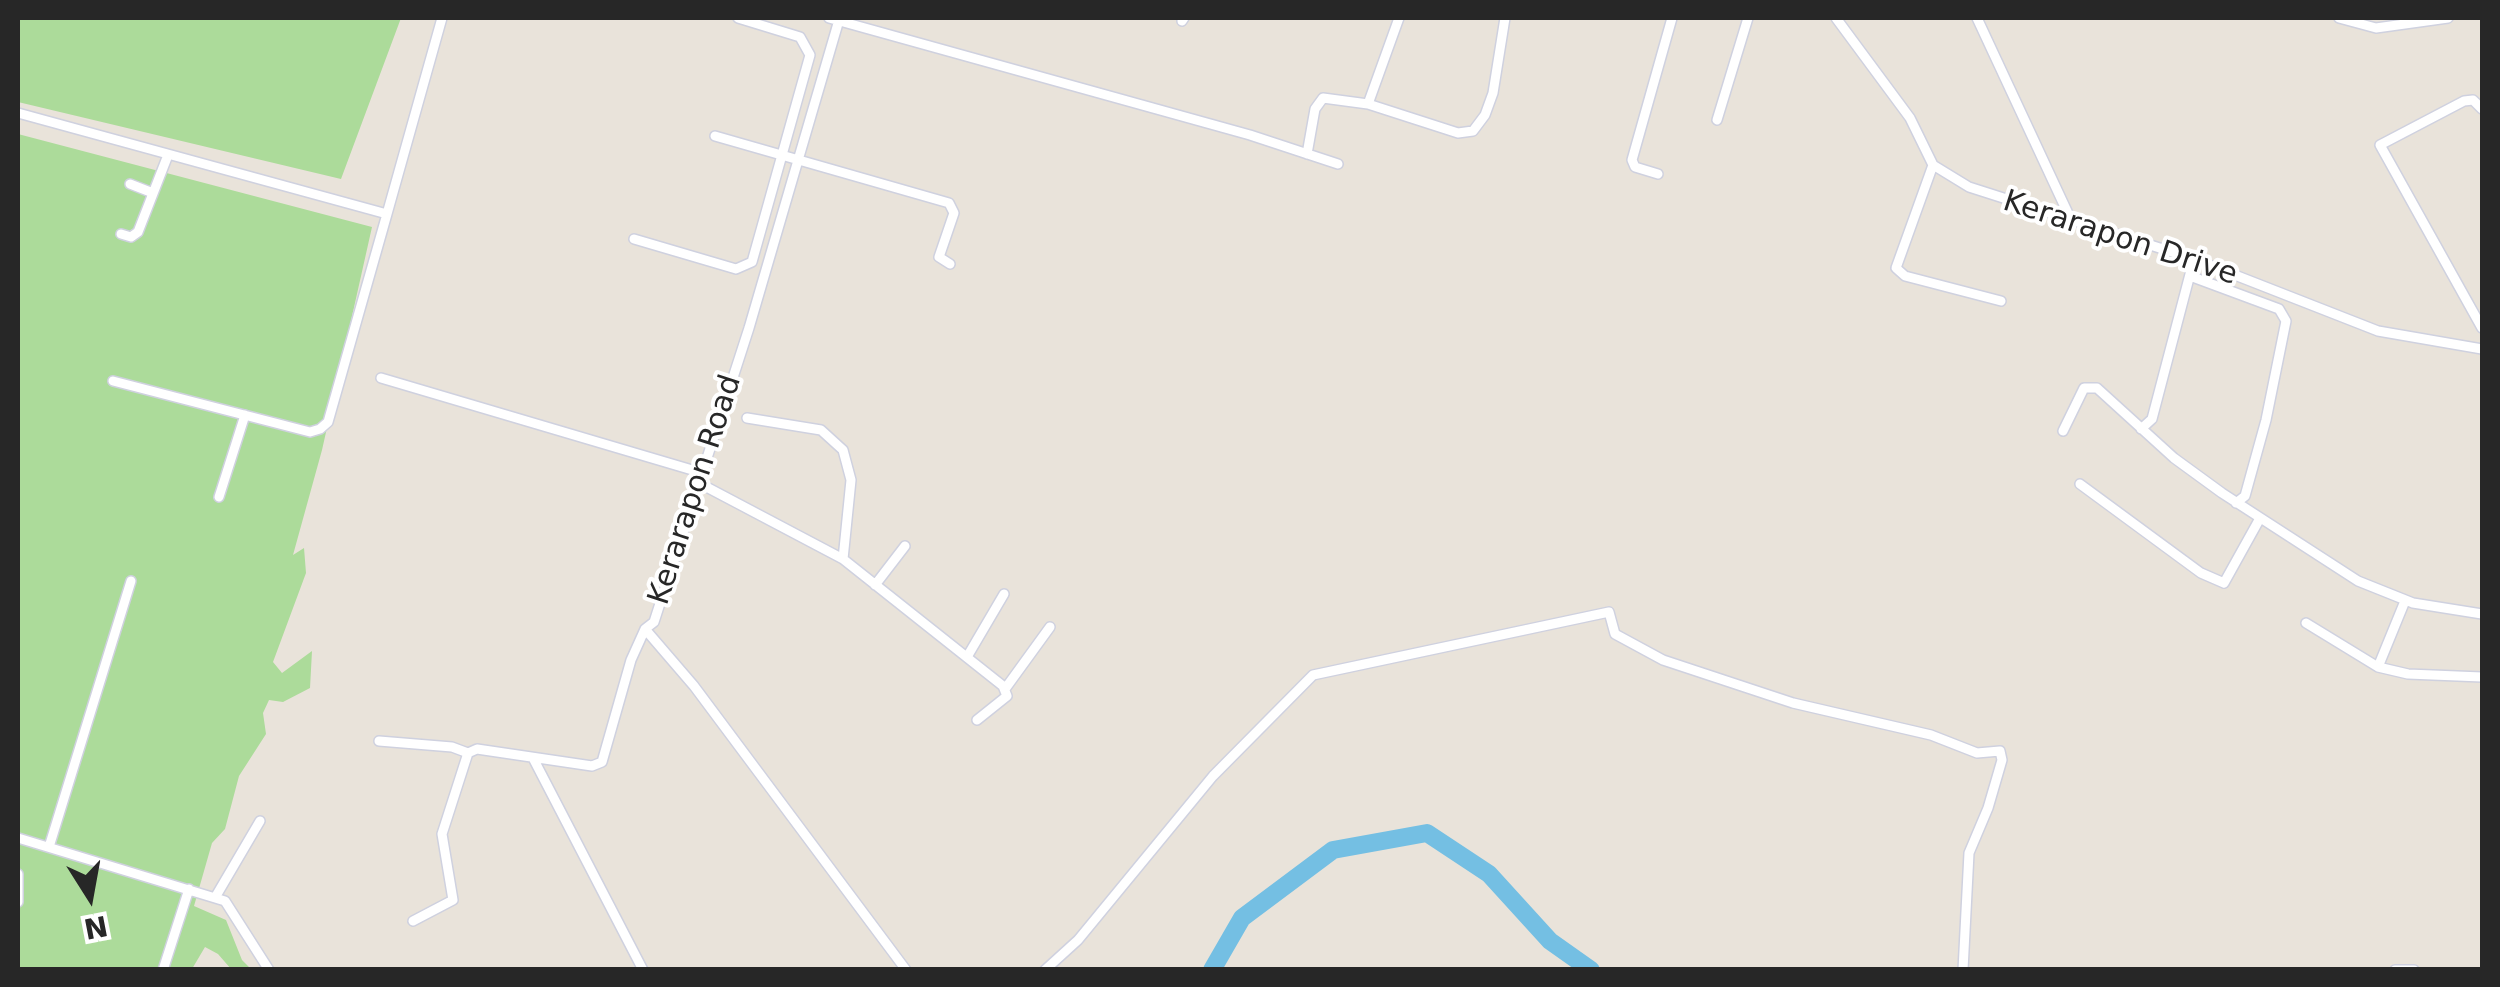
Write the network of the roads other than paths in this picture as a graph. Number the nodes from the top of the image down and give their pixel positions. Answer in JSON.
{"nodes":[{"id":1,"x":442,"y":18,"type":"edge"},
{"id":2,"x":738,"y":18,"type":"edge"},
{"id":3,"x":1399,"y":18,"type":"edge"},
{"id":4,"x":1506,"y":18,"type":"edge"},
{"id":5,"x":1672,"y":18,"type":"edge"},
{"id":6,"x":1748,"y":18,"type":"edge"},
{"id":7,"x":1836,"y":18,"type":"edge"},
{"id":8,"x":1978,"y":18,"type":"edge"},
{"id":9,"x":2339,"y":18,"type":"edge"},
{"id":10,"x":2448,"y":18,"type":"edge"},
{"id":11,"x":834,"y":19,"type":"edge"},
{"id":12,"x":1368,"y":104,"type":"junction"},
{"id":13,"x":2482,"y":110,"type":"edge"},
{"id":14,"x":18,"y":113,"type":"edge"},
{"id":15,"x":1717,"y":120,"type":"dead end"},
{"id":16,"x":715,"y":136,"type":"dead end"},
{"id":17,"x":1307,"y":154,"type":"junction"},
{"id":18,"x":168,"y":156,"type":"junction"},
{"id":19,"x":781,"y":156,"type":"junction"},
{"id":20,"x":797,"y":160,"type":"junction"},
{"id":21,"x":1338,"y":164,"type":"dead end"},
{"id":22,"x":1932,"y":164,"type":"junction"},
{"id":23,"x":1658,"y":174,"type":"dead end"},
{"id":24,"x":130,"y":184,"type":"dead end"},
{"id":25,"x":153,"y":193,"type":"junction"},
{"id":26,"x":387,"y":214,"type":"junction"},
{"id":27,"x":2072,"y":222,"type":"junction"},
{"id":28,"x":121,"y":234,"type":"dead end"},
{"id":29,"x":634,"y":239,"type":"dead end"},
{"id":30,"x":2194,"y":258,"type":"junction"},
{"id":31,"x":950,"y":264,"type":"dead end"},
{"id":32,"x":2190,"y":276,"type":"junction"},
{"id":33,"x":2482,"y":299,"type":"edge"},
{"id":34,"x":2001,"y":302,"type":"dead end"},
{"id":35,"x":2473,"y":312,"type":"junction"},
{"id":36,"x":2482,"y":328,"type":"edge"},
{"id":37,"x":2482,"y":349,"type":"edge"},
{"id":38,"x":381,"y":378,"type":"dead end"},
{"id":39,"x":113,"y":381,"type":"dead end"},
{"id":40,"x":244,"y":415,"type":"junction"},
{"id":41,"x":747,"y":418,"type":"dead end"},
{"id":42,"x":2141,"y":429,"type":"junction"},
{"id":43,"x":2063,"y":431,"type":"dead end"},
{"id":44,"x":698,"y":477,"type":"junction"},
{"id":45,"x":2080,"y":484,"type":"dead end"},
{"id":46,"x":218,"y":497,"type":"dead end"},
{"id":47,"x":2236,"y":504,"type":"junction"},
{"id":48,"x":2259,"y":520,"type":"junction"},
{"id":49,"x":904,"y":546,"type":"dead end"},
{"id":50,"x":843,"y":560,"type":"junction"},
{"id":51,"x":130,"y":581,"type":"dead end"},
{"id":52,"x":875,"y":585,"type":"junction"},
{"id":53,"x":1004,"y":594,"type":"dead end"},
{"id":54,"x":2406,"y":601,"type":"junction"},
{"id":55,"x":2482,"y":614,"type":"edge"},
{"id":56,"x":2306,"y":624,"type":"dead end"},
{"id":57,"x":1050,"y":628,"type":"dead end"},
{"id":58,"x":645,"y":629,"type":"junction"},
{"id":59,"x":967,"y":658,"type":"junction"},
{"id":60,"x":2378,"y":667,"type":"junction"},
{"id":61,"x":2482,"y":676,"type":"edge"},
{"id":62,"x":1005,"y":690,"type":"junction"},
{"id":63,"x":977,"y":720,"type":"dead end"},
{"id":64,"x":379,"y":741,"type":"dead end"},
{"id":65,"x":468,"y":753,"type":"junction"},
{"id":66,"x":533,"y":758,"type":"junction"},
{"id":67,"x":260,"y":820,"type":"dead end"},
{"id":68,"x":18,"y":838,"type":"edge"},
{"id":69,"x":48,"y":847,"type":"junction"},
{"id":70,"x":18,"y":874,"type":"edge"},
{"id":71,"x":190,"y":889,"type":"junction"},
{"id":72,"x":216,"y":896,"type":"junction"},
{"id":73,"x":18,"y":902,"type":"edge"},
{"id":74,"x":413,"y":921,"type":"dead end"},
{"id":75,"x":163,"y":970,"type":"edge"},
{"id":76,"x":270,"y":970,"type":"edge"},
{"id":77,"x":643,"y":970,"type":"edge"},
{"id":78,"x":906,"y":970,"type":"edge"},
{"id":79,"x":1044,"y":970,"type":"edge"},
{"id":80,"x":1962,"y":970,"type":"edge"},
{"id":81,"x":2395,"y":970,"type":"edge"},
{"id":82,"x":2414,"y":970,"type":"edge"}],
"edges":[{"from":1,"to":26,"type":"street"},
{"from":2,"to":19,"type":"street"},
{"from":3,"to":12,"type":"street"},
{"from":4,"to":12,"type":"street"},
{"from":5,"to":23,"type":"street"},
{"from":6,"to":15,"type":"street"},
{"from":7,"to":22,"type":"street"},
{"from":8,"to":27,"type":"street"},
{"from":9,"to":10,"type":"street"},
{"from":11,"to":17,"type":"street"},
{"from":11,"to":20,"type":"street","name":"Kerarapon Road"},
{"from":12,"to":17,"type":"street"},
{"from":13,"to":35,"type":"street"},
{"from":14,"to":18,"type":"street"},
{"from":16,"to":19,"type":"street"},
{"from":17,"to":21,"type":"street"},
{"from":18,"to":25,"type":"street"},
{"from":18,"to":26,"type":"street"},
{"from":19,"to":20,"type":"street"},
{"from":19,"to":29,"type":"street"},
{"from":20,"to":31,"type":"street"},
{"from":20,"to":44,"type":"street","name":"Kerarapon Road"},
{"from":22,"to":27,"type":"street","name":"Kerarapon Drive"},
{"from":22,"to":34,"type":"street"},
{"from":24,"to":25,"type":"street"},
{"from":25,"to":28,"type":"street"},
{"from":26,"to":40,"type":"street"},
{"from":27,"to":30,"type":"street","name":"Kerarapon Drive"},
{"from":30,"to":32,"type":"street"},
{"from":30,"to":37,"type":"street","name":"Kerarapon Drive"},
{"from":32,"to":42,"type":"street"},
{"from":32,"to":47,"type":"street"},
{"from":33,"to":35,"type":"street"},
{"from":35,"to":36,"type":"street"},
{"from":38,"to":44,"type":"street"},
{"from":39,"to":40,"type":"street"},
{"from":40,"to":46,"type":"street"},
{"from":41,"to":50,"type":"street"},
{"from":42,"to":43,"type":"street"},
{"from":42,"to":47,"type":"street"},
{"from":44,"to":50,"type":"street"},
{"from":44,"to":58,"type":"street","name":"Kerarapon Road"},
{"from":45,"to":48,"type":"street"},
{"from":47,"to":48,"type":"street"},
{"from":48,"to":54,"type":"street"},
{"from":49,"to":52,"type":"street"},
{"from":50,"to":52,"type":"street"},
{"from":51,"to":69,"type":"street"},
{"from":52,"to":59,"type":"street"},
{"from":53,"to":59,"type":"street"},
{"from":54,"to":55,"type":"street"},
{"from":54,"to":60,"type":"street"},
{"from":56,"to":60,"type":"street"},
{"from":57,"to":62,"type":"street"},
{"from":58,"to":66,"type":"street"},
{"from":58,"to":78,"type":"street","name":"Kerarapon Road"},
{"from":59,"to":62,"type":"street"},
{"from":60,"to":61,"type":"street"},
{"from":62,"to":63,"type":"street"},
{"from":64,"to":65,"type":"street"},
{"from":65,"to":66,"type":"street"},
{"from":65,"to":74,"type":"street"},
{"from":66,"to":77,"type":"street"},
{"from":67,"to":72,"type":"street"},
{"from":68,"to":69,"type":"street"},
{"from":69,"to":71,"type":"street"},
{"from":70,"to":73,"type":"street"},
{"from":71,"to":72,"type":"street"},
{"from":71,"to":75,"type":"street"},
{"from":72,"to":76,"type":"street"},
{"from":79,"to":80,"type":"street"},
{"from":81,"to":82,"type":"street"}]}
